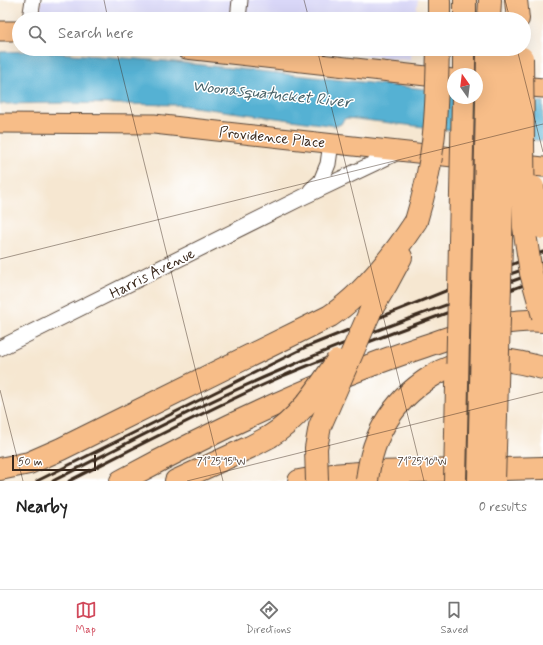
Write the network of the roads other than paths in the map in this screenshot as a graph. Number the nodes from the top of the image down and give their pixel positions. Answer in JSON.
{"nodes":[{"id":1,"x":33,"y":0,"type":"edge"},
{"id":2,"x":240,"y":0,"type":"edge"},
{"id":3,"x":440,"y":0,"type":"edge"},
{"id":4,"x":465,"y":0,"type":"edge"},
{"id":5,"x":490,"y":0,"type":"edge"},
{"id":6,"x":505,"y":0,"type":"edge"},
{"id":7,"x":516,"y":0,"type":"edge"},
{"id":8,"x":31,"y":12,"type":"edge"},
{"id":9,"x":239,"y":12,"type":"edge"},
{"id":10,"x":439,"y":12,"type":"edge"},
{"id":11,"x":465,"y":12,"type":"edge"},
{"id":12,"x":489,"y":12,"type":"edge"},
{"id":13,"x":505,"y":12,"type":"edge"},
{"id":14,"x":517,"y":12,"type":"edge"},
{"id":15,"x":0,"y":31,"type":"edge"},
{"id":16,"x":12,"y":31,"type":"edge"},
{"id":17,"x":266,"y":56,"type":"edge"},
{"id":18,"x":438,"y":56,"type":"edge"},
{"id":19,"x":464,"y":56,"type":"edge"},
{"id":20,"x":505,"y":56,"type":"edge"},
{"id":21,"x":505,"y":56,"type":"edge"},
{"id":22,"x":506,"y":56,"type":"edge"},
{"id":23,"x":464,"y":68,"type":"edge"},
{"id":24,"x":447,"y":78,"type":"edge"},
{"id":25,"x":483,"y":82,"type":"edge"},
{"id":26,"x":543,"y":88,"type":"edge"},
{"id":27,"x":463,"y":104,"type":"edge"},
{"id":28,"x":0,"y":123,"type":"edge"},
{"id":29,"x":524,"y":128,"type":"junction"},
{"id":30,"x":331,"y":143,"type":"junction"},
{"id":31,"x":400,"y":151,"type":"junction"},
{"id":32,"x":542,"y":167,"type":"edge"},
{"id":33,"x":303,"y":197,"type":"junction"},
{"id":34,"x":416,"y":221,"type":"junction"},
{"id":35,"x":543,"y":228,"type":"edge"},
{"id":36,"x":370,"y":312,"type":"junction"},
{"id":37,"x":543,"y":316,"type":"edge"},
{"id":38,"x":543,"y":321,"type":"edge"},
{"id":39,"x":458,"y":345,"type":"junction"},
{"id":40,"x":0,"y":348,"type":"edge"},
{"id":41,"x":543,"y":368,"type":"edge"},
{"id":42,"x":543,"y":468,"type":"edge"},
{"id":43,"x":0,"y":469,"type":"edge"},
{"id":44,"x":121,"y":481,"type":"edge"},
{"id":45,"x":176,"y":481,"type":"edge"},
{"id":46,"x":299,"y":481,"type":"edge"},
{"id":47,"x":317,"y":481,"type":"edge"},
{"id":48,"x":367,"y":481,"type":"edge"},
{"id":49,"x":448,"y":481,"type":"edge"},
{"id":50,"x":454,"y":481,"type":"edge"},
{"id":51,"x":479,"y":481,"type":"edge"},
{"id":52,"x":494,"y":481,"type":"edge"}],
"edges":[{"from":1,"to":8,"type":"street"},
{"from":2,"to":9,"type":"street"},
{"from":3,"to":10,"type":"highway"},
{"from":4,"to":11,"type":"highway"},
{"from":5,"to":12,"type":"highway"},
{"from":6,"to":13,"type":"highway"},
{"from":7,"to":14,"type":"highway"},
{"from":15,"to":16,"type":"main road"},
{"from":17,"to":24,"type":"main road"},
{"from":18,"to":34,"type":"highway","bridge":true},
{"from":19,"to":23,"type":"highway"},
{"from":20,"to":51,"type":"highway","bridge":true},
{"from":21,"to":52,"type":"highway","bridge":true},
{"from":22,"to":29,"type":"highway","bridge":true},
{"from":25,"to":26,"type":"main road"},
{"from":27,"to":39,"type":"highway","bridge":true},
{"from":28,"to":30,"type":"main road","name":"Providence Place"},
{"from":29,"to":35,"type":"highway","bridge":true},
{"from":29,"to":37,"type":"highway","bridge":true},
{"from":30,"to":31,"type":"main road","name":"Providence Place"},
{"from":30,"to":33,"type":"street","name":"Harris Avenue"},
{"from":31,"to":32,"type":"main road","name":"Providence Place"},
{"from":31,"to":33,"type":"street","name":"Harris Avenue"},
{"from":33,"to":40,"type":"street","name":"Harris Avenue"},
{"from":34,"to":36,"type":"highway"},
{"from":34,"to":43,"type":"highway"},
{"from":36,"to":45,"type":"highway","bridge":true},
{"from":36,"to":47,"type":"highway","bridge":true},
{"from":38,"to":44,"type":"highway"},
{"from":39,"to":49,"type":"highway","bridge":true},
{"from":39,"to":50,"type":"highway","bridge":true},
{"from":41,"to":48,"type":"highway","bridge":true},
{"from":42,"to":46,"type":"highway"}]}
